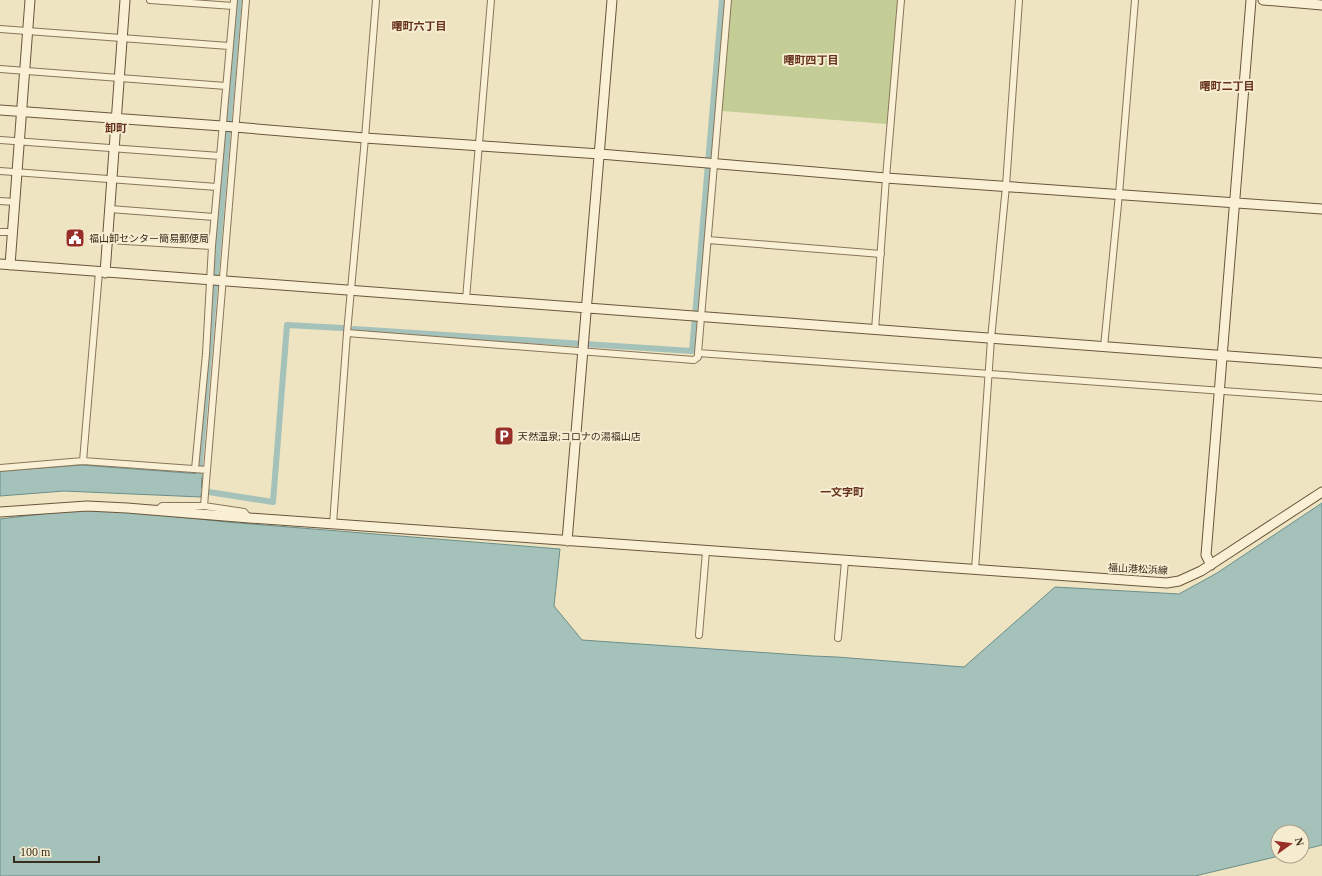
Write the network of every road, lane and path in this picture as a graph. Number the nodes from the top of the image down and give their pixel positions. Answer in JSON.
{"nodes":[{"id":1,"x":30,"y":0,"type":"edge"},
{"id":2,"x":125,"y":0,"type":"edge"},
{"id":3,"x":150,"y":0,"type":"edge"},
{"id":4,"x":246,"y":0,"type":"edge"},
{"id":5,"x":376,"y":0,"type":"edge"},
{"id":6,"x":491,"y":0,"type":"edge"},
{"id":7,"x":612,"y":0,"type":"edge"},
{"id":8,"x":728,"y":0,"type":"edge"},
{"id":9,"x":901,"y":0,"type":"edge"},
{"id":10,"x":1019,"y":0,"type":"edge"},
{"id":11,"x":1135,"y":0,"type":"edge"},
{"id":12,"x":1251,"y":0,"type":"edge"},
{"id":13,"x":1263,"y":0,"type":"edge"},
{"id":14,"x":233,"y":3,"type":"edge"},
{"id":15,"x":1322,"y":5,"type":"edge"},
{"id":16,"x":0,"y":29,"type":"edge"},
{"id":17,"x":28,"y":31,"type":"junction"},
{"id":18,"x":122,"y":39,"type":"junction"},
{"id":19,"x":229,"y":46,"type":"junction"},
{"id":20,"x":0,"y":70,"type":"edge"},
{"id":21,"x":25,"y":71,"type":"junction"},
{"id":22,"x":120,"y":78,"type":"junction"},
{"id":23,"x":226,"y":86,"type":"junction"},
{"id":24,"x":0,"y":110,"type":"edge"},
{"id":25,"x":22,"y":112,"type":"junction"},
{"id":26,"x":117,"y":119,"type":"junction"},
{"id":27,"x":229,"y":126,"type":"junction"},
{"id":28,"x":365,"y":138,"type":"junction"},
{"id":29,"x":0,"y":140,"type":"edge"},
{"id":30,"x":20,"y":141,"type":"junction"},
{"id":31,"x":479,"y":146,"type":"junction"},
{"id":32,"x":114,"y":149,"type":"junction"},
{"id":33,"x":600,"y":154,"type":"junction"},
{"id":34,"x":220,"y":156,"type":"junction"},
{"id":35,"x":710,"y":163,"type":"junction"},
{"id":36,"x":0,"y":170,"type":"edge"},
{"id":37,"x":17,"y":172,"type":"junction"},
{"id":38,"x":886,"y":178,"type":"junction"},
{"id":39,"x":112,"y":180,"type":"junction"},
{"id":40,"x":1006,"y":186,"type":"junction"},
{"id":41,"x":217,"y":187,"type":"junction"},
{"id":42,"x":1119,"y":194,"type":"junction"},
{"id":43,"x":0,"y":201,"type":"edge"},
{"id":44,"x":15,"y":202,"type":"junction"},
{"id":45,"x":1235,"y":203,"type":"junction"},
{"id":46,"x":110,"y":209,"type":"junction"},
{"id":47,"x":1322,"y":210,"type":"edge"},
{"id":48,"x":214,"y":218,"type":"junction"},
{"id":49,"x":0,"y":232,"type":"edge"},
{"id":50,"x":12,"y":232,"type":"junction"},
{"id":51,"x":108,"y":240,"type":"junction"},
{"id":52,"x":708,"y":240,"type":"junction"},
{"id":53,"x":212,"y":246,"type":"junction"},
{"id":54,"x":881,"y":254,"type":"junction"},
{"id":55,"x":0,"y":264,"type":"edge"},
{"id":56,"x":10,"y":265,"type":"junction"},
{"id":57,"x":102,"y":272,"type":"junction"},
{"id":58,"x":216,"y":280,"type":"junction"},
{"id":59,"x":352,"y":290,"type":"junction"},
{"id":60,"x":466,"y":299,"type":"junction"},
{"id":61,"x":586,"y":308,"type":"junction"},
{"id":62,"x":697,"y":316,"type":"junction"},
{"id":63,"x":875,"y":330,"type":"junction"},
{"id":64,"x":347,"y":333,"type":"junction"},
{"id":65,"x":991,"y":339,"type":"junction"},
{"id":66,"x":1104,"y":347,"type":"junction"},
{"id":67,"x":583,"y":350,"type":"junction"},
{"id":68,"x":698,"y":353,"type":"junction"},
{"id":69,"x":1222,"y":356,"type":"junction"},
{"id":70,"x":1322,"y":363,"type":"edge"},
{"id":71,"x":988,"y":374,"type":"junction"},
{"id":72,"x":1219,"y":390,"type":"junction"},
{"id":73,"x":1322,"y":398,"type":"edge"},
{"id":74,"x":83,"y":461,"type":"junction"},
{"id":75,"x":0,"y":468,"type":"edge"},
{"id":76,"x":201,"y":470,"type":"junction"},
{"id":77,"x":1322,"y":492,"type":"edge"},
{"id":78,"x":204,"y":506,"type":"junction"},
{"id":79,"x":157,"y":510,"type":"junction"},
{"id":80,"x":0,"y":512,"type":"edge"},
{"id":81,"x":249,"y":518,"type":"junction"},
{"id":82,"x":334,"y":524,"type":"junction"},
{"id":83,"x":567,"y":541,"type":"junction"},
{"id":84,"x":706,"y":551,"type":"junction"},
{"id":85,"x":845,"y":561,"type":"junction"},
{"id":86,"x":1211,"y":565,"type":"junction"},
{"id":87,"x":975,"y":570,"type":"junction"},
{"id":88,"x":699,"y":635,"type":"dead end"},
{"id":89,"x":838,"y":638,"type":"dead end"}],
"edges":[{"from":1,"to":17,"type":"street"},
{"from":2,"to":18,"type":"street"},
{"from":3,"to":14,"type":"street"},
{"from":4,"to":27,"type":"street"},
{"from":5,"to":28,"type":"street"},
{"from":6,"to":31,"type":"street"},
{"from":7,"to":33,"type":"street"},
{"from":8,"to":35,"type":"street"},
{"from":9,"to":38,"type":"street"},
{"from":10,"to":40,"type":"street"},
{"from":11,"to":42,"type":"street"},
{"from":12,"to":45,"type":"street"},
{"from":13,"to":15,"type":"street"},
{"from":14,"to":19,"type":"street"},
{"from":16,"to":17,"type":"street"},
{"from":17,"to":18,"type":"street"},
{"from":17,"to":21,"type":"street"},
{"from":18,"to":19,"type":"street"},
{"from":18,"to":22,"type":"street"},
{"from":19,"to":23,"type":"street"},
{"from":20,"to":21,"type":"street"},
{"from":21,"to":22,"type":"street"},
{"from":21,"to":25,"type":"street"},
{"from":22,"to":23,"type":"street"},
{"from":22,"to":26,"type":"street"},
{"from":23,"to":27,"type":"street"},
{"from":24,"to":25,"type":"street"},
{"from":25,"to":26,"type":"street"},
{"from":25,"to":30,"type":"street"},
{"from":26,"to":27,"type":"street"},
{"from":26,"to":32,"type":"street"},
{"from":27,"to":28,"type":"street"},
{"from":27,"to":34,"type":"street"},
{"from":27,"to":58,"type":"street"},
{"from":28,"to":31,"type":"street"},
{"from":28,"to":59,"type":"street"},
{"from":29,"to":30,"type":"street"},
{"from":30,"to":32,"type":"street"},
{"from":30,"to":37,"type":"street"},
{"from":31,"to":33,"type":"street"},
{"from":31,"to":60,"type":"street"},
{"from":32,"to":34,"type":"street"},
{"from":32,"to":39,"type":"street"},
{"from":33,"to":35,"type":"street"},
{"from":33,"to":61,"type":"street"},
{"from":34,"to":41,"type":"street"},
{"from":35,"to":38,"type":"street"},
{"from":35,"to":52,"type":"street"},
{"from":36,"to":37,"type":"street"},
{"from":37,"to":39,"type":"street"},
{"from":37,"to":44,"type":"street"},
{"from":38,"to":40,"type":"street"},
{"from":38,"to":54,"type":"street"},
{"from":39,"to":41,"type":"street"},
{"from":39,"to":46,"type":"street"},
{"from":40,"to":42,"type":"street"},
{"from":40,"to":65,"type":"street"},
{"from":41,"to":48,"type":"street"},
{"from":42,"to":45,"type":"street"},
{"from":42,"to":66,"type":"street"},
{"from":43,"to":44,"type":"street"},
{"from":44,"to":50,"type":"street"},
{"from":45,"to":47,"type":"street"},
{"from":45,"to":69,"type":"street"},
{"from":46,"to":48,"type":"street"},
{"from":46,"to":51,"type":"street"},
{"from":48,"to":53,"type":"street"},
{"from":49,"to":50,"type":"street"},
{"from":50,"to":56,"type":"street"},
{"from":51,"to":53,"type":"street"},
{"from":51,"to":57,"type":"street"},
{"from":52,"to":54,"type":"street"},
{"from":52,"to":62,"type":"street"},
{"from":53,"to":58,"type":"street"},
{"from":54,"to":63,"type":"street"},
{"from":55,"to":56,"type":"street"},
{"from":56,"to":57,"type":"street"},
{"from":57,"to":58,"type":"street"},
{"from":57,"to":74,"type":"street"},
{"from":58,"to":59,"type":"street"},
{"from":58,"to":76,"type":"street"},
{"from":58,"to":76,"type":"street"},
{"from":59,"to":60,"type":"street"},
{"from":59,"to":64,"type":"street"},
{"from":60,"to":61,"type":"street"},
{"from":61,"to":62,"type":"street"},
{"from":61,"to":67,"type":"street"},
{"from":62,"to":63,"type":"street"},
{"from":62,"to":68,"type":"street"},
{"from":63,"to":65,"type":"street"},
{"from":64,"to":67,"type":"street"},
{"from":64,"to":82,"type":"street"},
{"from":65,"to":66,"type":"street"},
{"from":65,"to":71,"type":"street"},
{"from":66,"to":69,"type":"street"},
{"from":67,"to":68,"type":"street"},
{"from":67,"to":83,"type":"street"},
{"from":68,"to":71,"type":"street"},
{"from":69,"to":70,"type":"street"},
{"from":69,"to":72,"type":"street"},
{"from":71,"to":72,"type":"street"},
{"from":71,"to":87,"type":"street"},
{"from":72,"to":73,"type":"street"},
{"from":72,"to":86,"type":"street"},
{"from":74,"to":75,"type":"street"},
{"from":74,"to":76,"type":"street"},
{"from":76,"to":78,"type":"street"},
{"from":77,"to":86,"type":"street","name":"福山港松浜線"},
{"from":78,"to":79,"type":"street"},
{"from":78,"to":81,"type":"street"},
{"from":79,"to":80,"type":"street","name":"福山港松浜線"},
{"from":79,"to":81,"type":"street","name":"福山港松浜線"},
{"from":81,"to":82,"type":"street","name":"福山港松浜線"},
{"from":82,"to":83,"type":"street","name":"福山港松浜線"},
{"from":83,"to":84,"type":"street","name":"福山港松浜線"},
{"from":84,"to":85,"type":"street","name":"福山港松浜線"},
{"from":84,"to":88,"type":"street"},
{"from":85,"to":87,"type":"street","name":"福山港松浜線"},
{"from":85,"to":89,"type":"street"},
{"from":86,"to":87,"type":"street","name":"福山港松浜線"}]}
